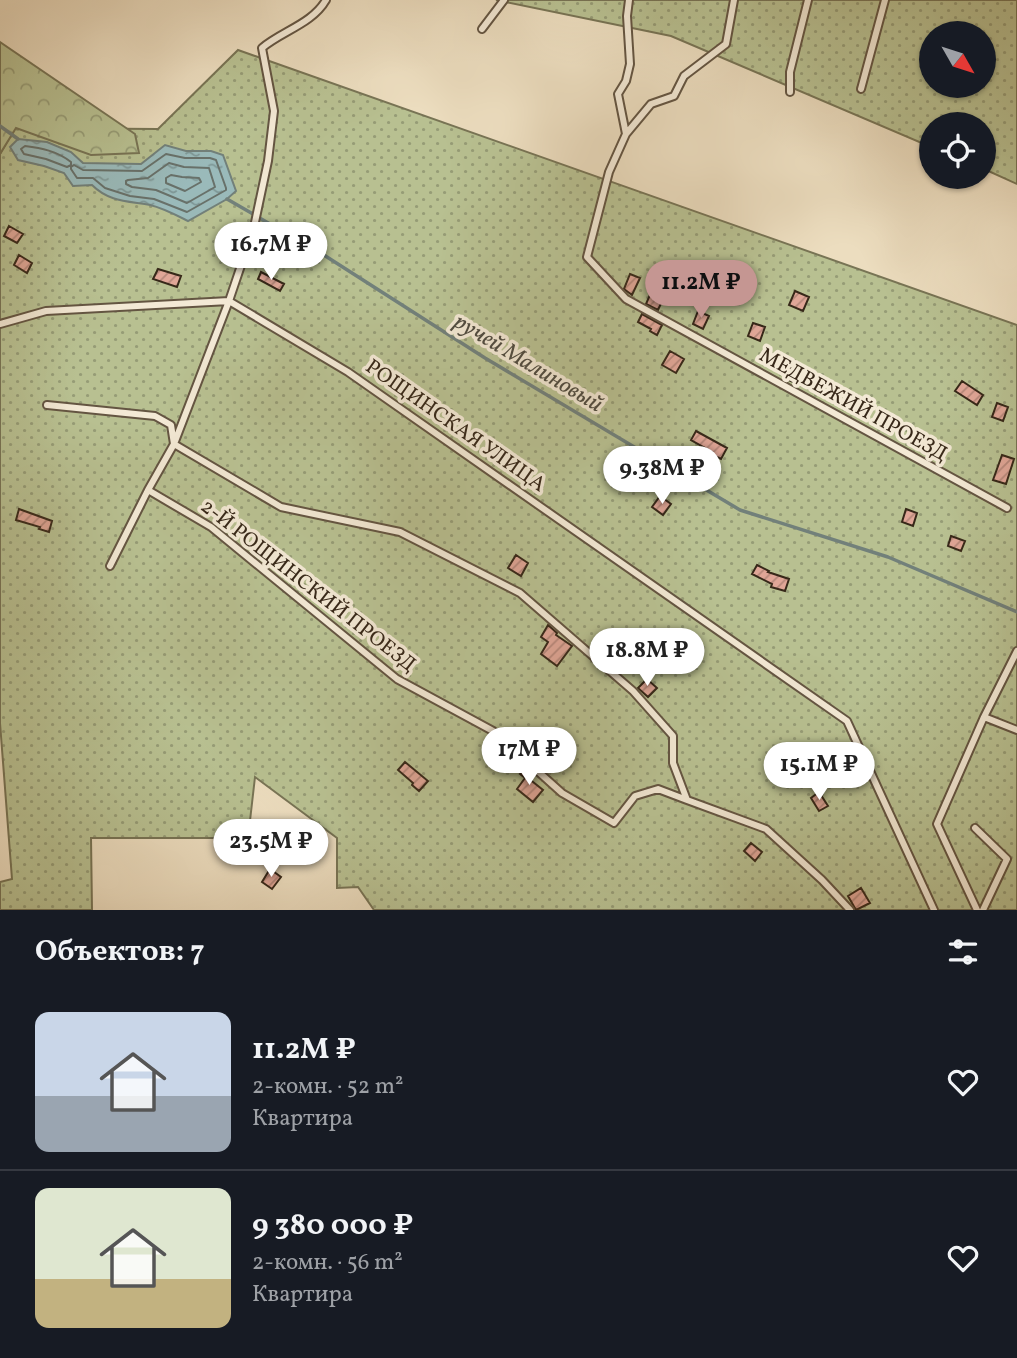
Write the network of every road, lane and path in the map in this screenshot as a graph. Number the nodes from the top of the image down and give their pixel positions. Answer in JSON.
{"nodes":[{"id":1,"x":326,"y":0,"type":"edge"},
{"id":2,"x":504,"y":0,"type":"edge"},
{"id":3,"x":629,"y":0,"type":"edge"},
{"id":4,"x":734,"y":0,"type":"edge"},
{"id":5,"x":808,"y":0,"type":"edge"},
{"id":6,"x":885,"y":0,"type":"edge"},
{"id":7,"x":482,"y":29,"type":"dead end"},
{"id":8,"x":861,"y":89,"type":"dead end"},
{"id":9,"x":790,"y":92,"type":"dead end"},
{"id":10,"x":626,"y":134,"type":"junction"},
{"id":11,"x":229,"y":301,"type":"junction"},
{"id":12,"x":0,"y":324,"type":"edge"},
{"id":13,"x":47,"y":405,"type":"dead end"},
{"id":14,"x":174,"y":444,"type":"junction"},
{"id":15,"x":148,"y":490,"type":"junction"},
{"id":16,"x":1007,"y":508,"type":"dead end"},
{"id":17,"x":110,"y":566,"type":"dead end"},
{"id":18,"x":1017,"y":650,"type":"edge"},
{"id":19,"x":984,"y":718,"type":"junction"},
{"id":20,"x":1017,"y":730,"type":"edge"},
{"id":21,"x":687,"y":800,"type":"junction"},
{"id":22,"x":975,"y":828,"type":"dead end"},
{"id":23,"x":850,"y":910,"type":"edge"},
{"id":24,"x":934,"y":910,"type":"edge"},
{"id":25,"x":977,"y":910,"type":"edge"},
{"id":26,"x":983,"y":910,"type":"edge"}],
"edges":[{"from":1,"to":11,"type":"lane"},
{"from":2,"to":7,"type":"lane"},
{"from":3,"to":10,"type":"lane"},
{"from":4,"to":10,"type":"lane"},
{"from":5,"to":9,"type":"lane"},
{"from":6,"to":8,"type":"lane"},
{"from":10,"to":16,"type":"lane","name":"МЕДВЕЖИЙ ПРОЕЗД"},
{"from":11,"to":12,"type":"lane"},
{"from":11,"to":14,"type":"lane"},
{"from":11,"to":24,"type":"lane","name":"РОЩИНСКАЯ УЛИЦА"},
{"from":13,"to":14,"type":"lane"},
{"from":14,"to":15,"type":"lane"},
{"from":14,"to":21,"type":"lane"},
{"from":15,"to":17,"type":"lane"},
{"from":15,"to":21,"type":"lane","name":"2-Й РОЩИНСКИЙ ПРОЕЗД"},
{"from":18,"to":19,"type":"lane"},
{"from":19,"to":20,"type":"lane"},
{"from":19,"to":25,"type":"lane"},
{"from":21,"to":23,"type":"lane"},
{"from":22,"to":26,"type":"lane"}]}
